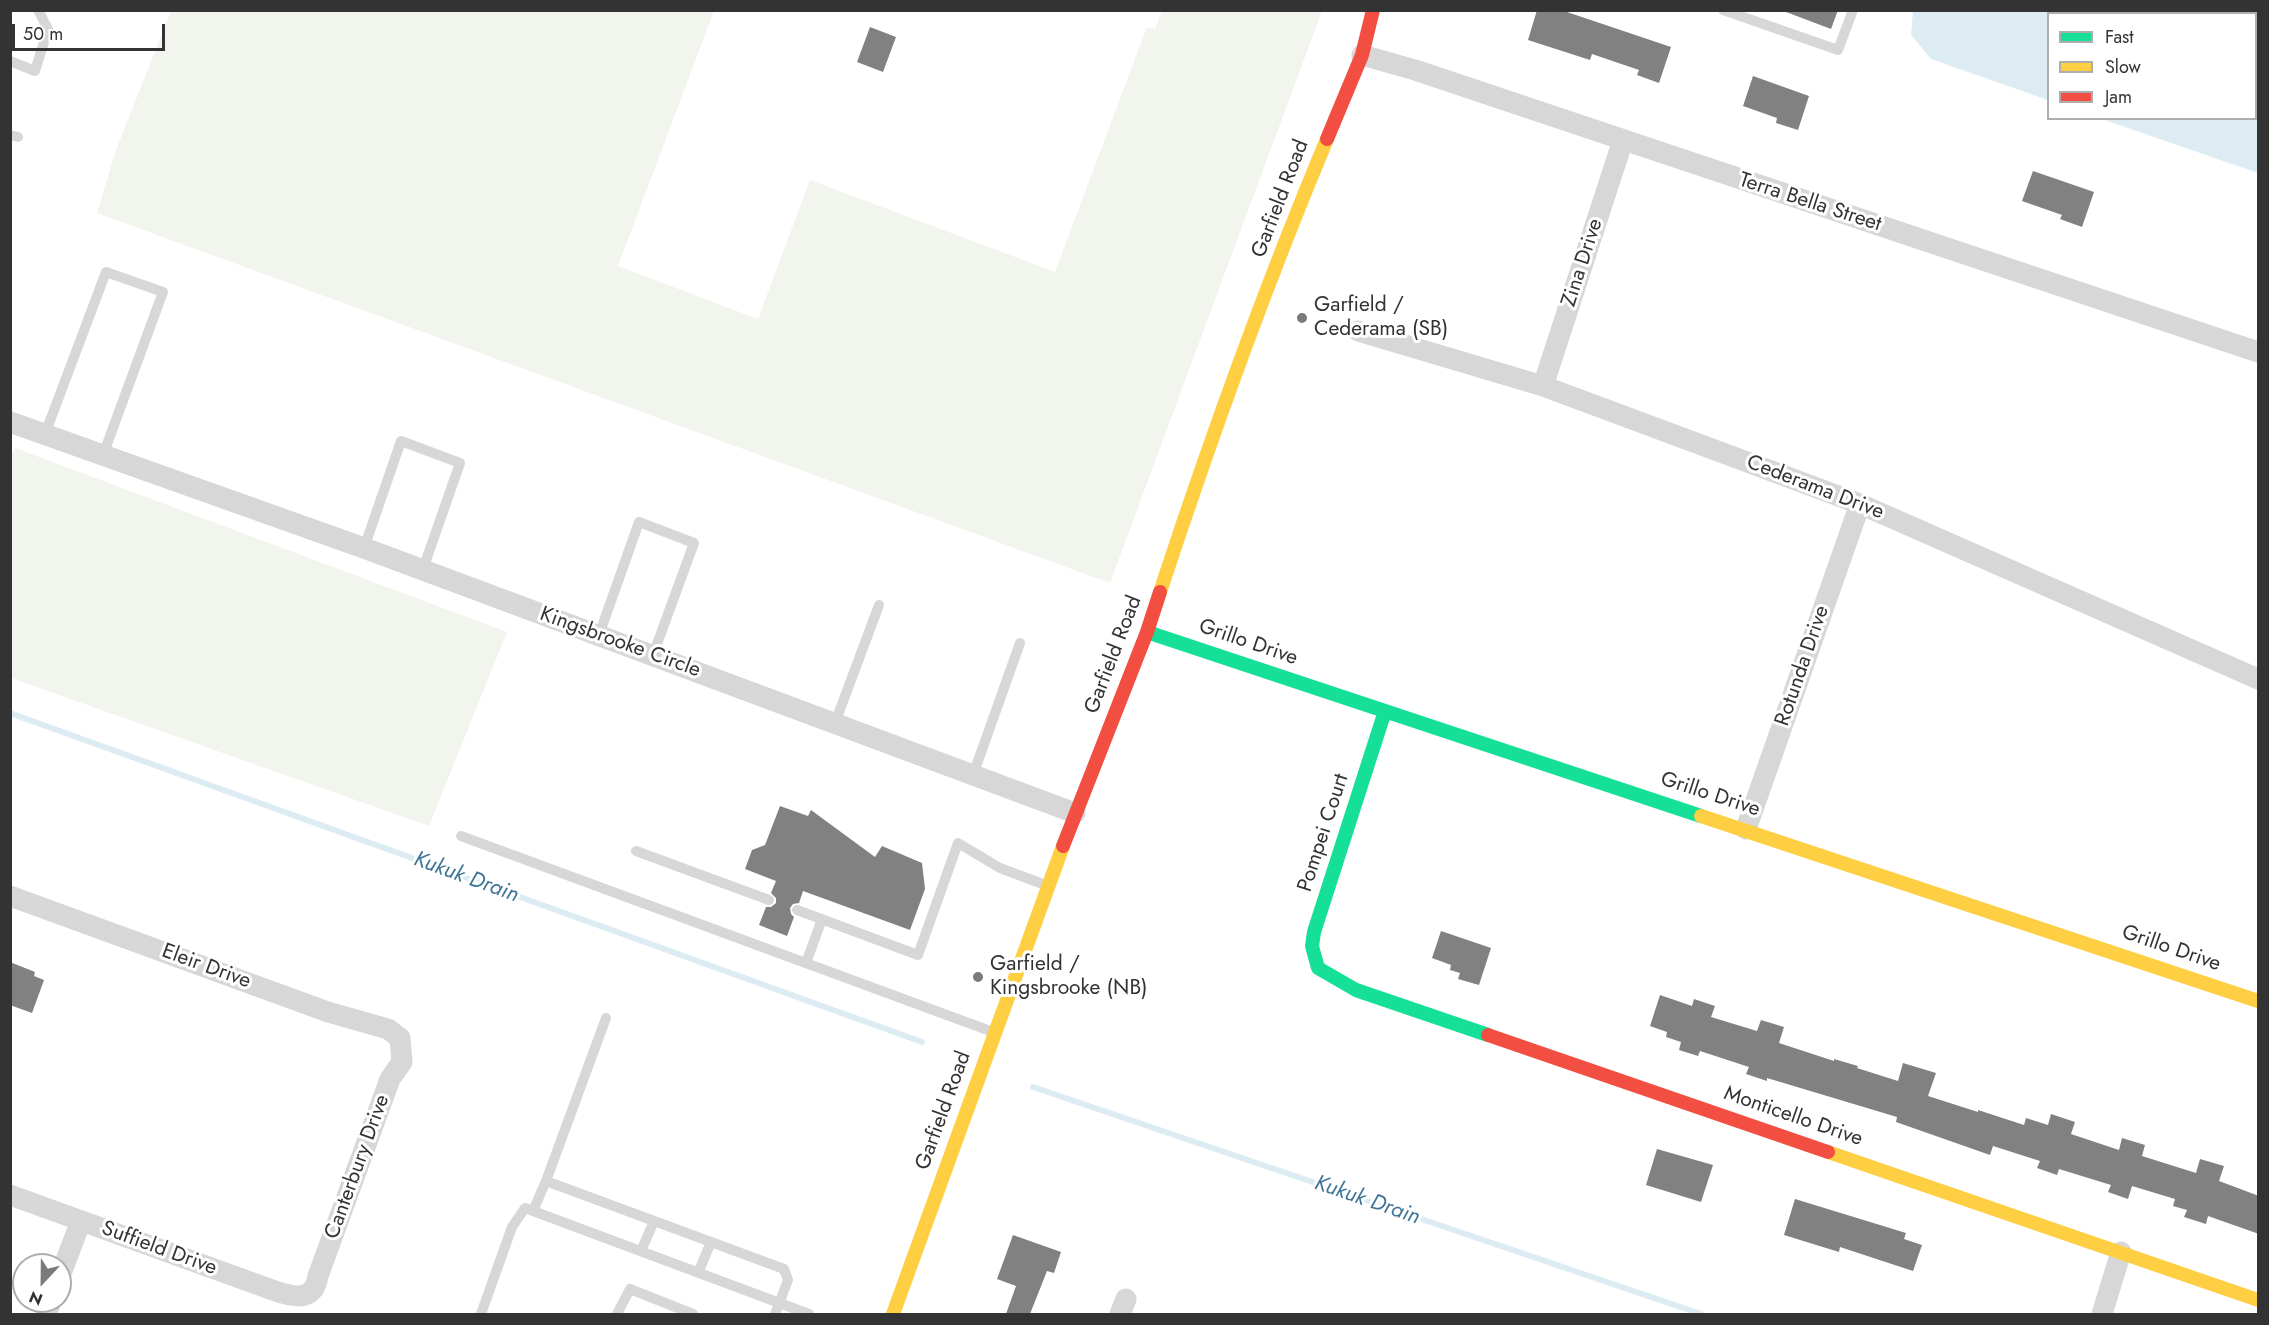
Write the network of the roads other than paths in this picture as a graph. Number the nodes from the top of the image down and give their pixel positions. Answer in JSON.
{"nodes":[{"id":1,"x":38,"y":10,"type":"edge"},
{"id":2,"x":1373,"y":10,"type":"edge"},
{"id":3,"x":1723,"y":10,"type":"edge"},
{"id":4,"x":1853,"y":10,"type":"edge"},
{"id":5,"x":1362,"y":55,"type":"junction"},
{"id":6,"x":10,"y":61,"type":"edge"},
{"id":7,"x":1623,"y":140,"type":"junction"},
{"id":8,"x":1358,"y":331,"type":"dead end"},
{"id":9,"x":2259,"y":352,"type":"edge"},
{"id":10,"x":1543,"y":386,"type":"junction"},
{"id":11,"x":10,"y":422,"type":"edge"},
{"id":12,"x":45,"y":434,"type":"junction"},
{"id":13,"x":103,"y":455,"type":"junction"},
{"id":14,"x":1860,"y":504,"type":"junction"},
{"id":15,"x":364,"y":548,"type":"junction"},
{"id":16,"x":423,"y":570,"type":"junction"},
{"id":17,"x":879,"y":605,"type":"dead end"},
{"id":18,"x":1147,"y":632,"type":"junction"},
{"id":19,"x":599,"y":635,"type":"junction"},
{"id":20,"x":1020,"y":643,"type":"dead end"},
{"id":21,"x":654,"y":655,"type":"junction"},
{"id":22,"x":2259,"y":679,"type":"edge"},
{"id":23,"x":1384,"y":711,"type":"junction"},
{"id":24,"x":835,"y":723,"type":"junction"},
{"id":25,"x":973,"y":775,"type":"junction"},
{"id":26,"x":1075,"y":813,"type":"junction"},
{"id":27,"x":1746,"y":829,"type":"junction"},
{"id":28,"x":461,"y":836,"type":"dead end"},
{"id":29,"x":636,"y":851,"type":"dead end"},
{"id":30,"x":1048,"y":886,"type":"junction"},
{"id":31,"x":10,"y":896,"type":"edge"},
{"id":32,"x":769,"y":900,"type":"dead end"},
{"id":33,"x":796,"y":910,"type":"dead end"},
{"id":34,"x":822,"y":919,"type":"junction"},
{"id":35,"x":806,"y":963,"type":"junction"},
{"id":36,"x":1318,"y":968,"type":"joint"},
{"id":37,"x":2259,"y":1001,"type":"edge"},
{"id":38,"x":606,"y":1018,"type":"dead end"},
{"id":39,"x":995,"y":1033,"type":"junction"},
{"id":40,"x":400,"y":1038,"type":"joint"},
{"id":41,"x":546,"y":1181,"type":"junction"},
{"id":42,"x":10,"y":1195,"type":"edge"},
{"id":43,"x":533,"y":1211,"type":"junction"},
{"id":44,"x":81,"y":1221,"type":"junction"},
{"id":45,"x":654,"y":1221,"type":"junction"},
{"id":46,"x":711,"y":1242,"type":"junction"},
{"id":47,"x":641,"y":1251,"type":"junction"},
{"id":48,"x":2121,"y":1252,"type":"junction"},
{"id":49,"x":69,"y":1253,"type":"edge"},
{"id":50,"x":698,"y":1273,"type":"junction"},
{"id":51,"x":309,"y":1294,"type":"joint"},
{"id":52,"x":2259,"y":1300,"type":"edge"},
{"id":53,"x":779,"y":1303,"type":"junction"},
{"id":54,"x":481,"y":1314,"type":"edge"},
{"id":55,"x":617,"y":1314,"type":"edge"},
{"id":56,"x":693,"y":1314,"type":"edge"},
{"id":57,"x":775,"y":1314,"type":"edge"},
{"id":58,"x":809,"y":1314,"type":"edge"},
{"id":59,"x":892,"y":1314,"type":"edge"},
{"id":60,"x":2102,"y":1314,"type":"edge"}],
"edges":[{"from":1,"to":6,"type":"lane"},
{"from":2,"to":5,"type":"street","name":"Garfield Road"},
{"from":3,"to":4,"type":"lane"},
{"from":5,"to":7,"type":"street","name":"Terra Bella Street"},
{"from":5,"to":18,"type":"street","name":"Garfield Road"},
{"from":7,"to":9,"type":"street","name":"Terra Bella Street"},
{"from":7,"to":10,"type":"street","name":"Zina Drive"},
{"from":8,"to":10,"type":"street","name":"Cederama Drive"},
{"from":10,"to":14,"type":"street","name":"Cederama Drive"},
{"from":11,"to":12,"type":"street","name":"Kingsbrooke Circle"},
{"from":12,"to":13,"type":"street","name":"Kingsbrooke Circle"},
{"from":12,"to":13,"type":"lane"},
{"from":13,"to":15,"type":"street","name":"Kingsbrooke Circle"},
{"from":14,"to":22,"type":"street","name":"Cederama Drive"},
{"from":14,"to":27,"type":"street","name":"Rotunda Drive"},
{"from":15,"to":16,"type":"street","name":"Kingsbrooke Circle"},
{"from":15,"to":16,"type":"lane"},
{"from":16,"to":19,"type":"street","name":"Kingsbrooke Circle"},
{"from":17,"to":24,"type":"lane"},
{"from":18,"to":23,"type":"street","name":"Grillo Drive"},
{"from":18,"to":26,"type":"street","name":"Garfield Road"},
{"from":19,"to":21,"type":"street","name":"Kingsbrooke Circle"},
{"from":19,"to":21,"type":"lane"},
{"from":20,"to":25,"type":"lane"},
{"from":21,"to":24,"type":"street","name":"Kingsbrooke Circle"},
{"from":23,"to":27,"type":"street","name":"Grillo Drive"},
{"from":23,"to":36,"type":"street","name":"Pompei Court"},
{"from":24,"to":25,"type":"street","name":"Kingsbrooke Circle"},
{"from":25,"to":26,"type":"street","name":"Kingsbrooke Circle"},
{"from":26,"to":30,"type":"street","name":"Garfield Road"},
{"from":27,"to":37,"type":"street","name":"Grillo Drive"},
{"from":28,"to":35,"type":"lane"},
{"from":29,"to":32,"type":"lane"},
{"from":30,"to":34,"type":"lane"},
{"from":30,"to":39,"type":"street","name":"Garfield Road"},
{"from":31,"to":40,"type":"street","name":"Eleir Drive"},
{"from":33,"to":34,"type":"lane"},
{"from":34,"to":35,"type":"lane"},
{"from":35,"to":39,"type":"lane"},
{"from":36,"to":48,"type":"street","name":"Monticello Drive"},
{"from":38,"to":41,"type":"lane"},
{"from":39,"to":59,"type":"street","name":"Garfield Road"},
{"from":40,"to":51,"type":"street","name":"Canterbury Drive"},
{"from":41,"to":43,"type":"lane"},
{"from":41,"to":45,"type":"lane"},
{"from":42,"to":44,"type":"street","name":"Suffield Drive"},
{"from":43,"to":47,"type":"lane"},
{"from":43,"to":54,"type":"lane"},
{"from":44,"to":49,"type":"street"},
{"from":44,"to":51,"type":"street","name":"Suffield Drive"},
{"from":45,"to":46,"type":"lane"},
{"from":45,"to":47,"type":"lane"},
{"from":46,"to":50,"type":"lane"},
{"from":46,"to":53,"type":"lane"},
{"from":47,"to":50,"type":"lane"},
{"from":48,"to":52,"type":"street","name":"Monticello Drive"},
{"from":48,"to":60,"type":"street"},
{"from":50,"to":53,"type":"lane"},
{"from":53,"to":57,"type":"lane"},
{"from":53,"to":58,"type":"lane"},
{"from":55,"to":56,"type":"lane"}]}
